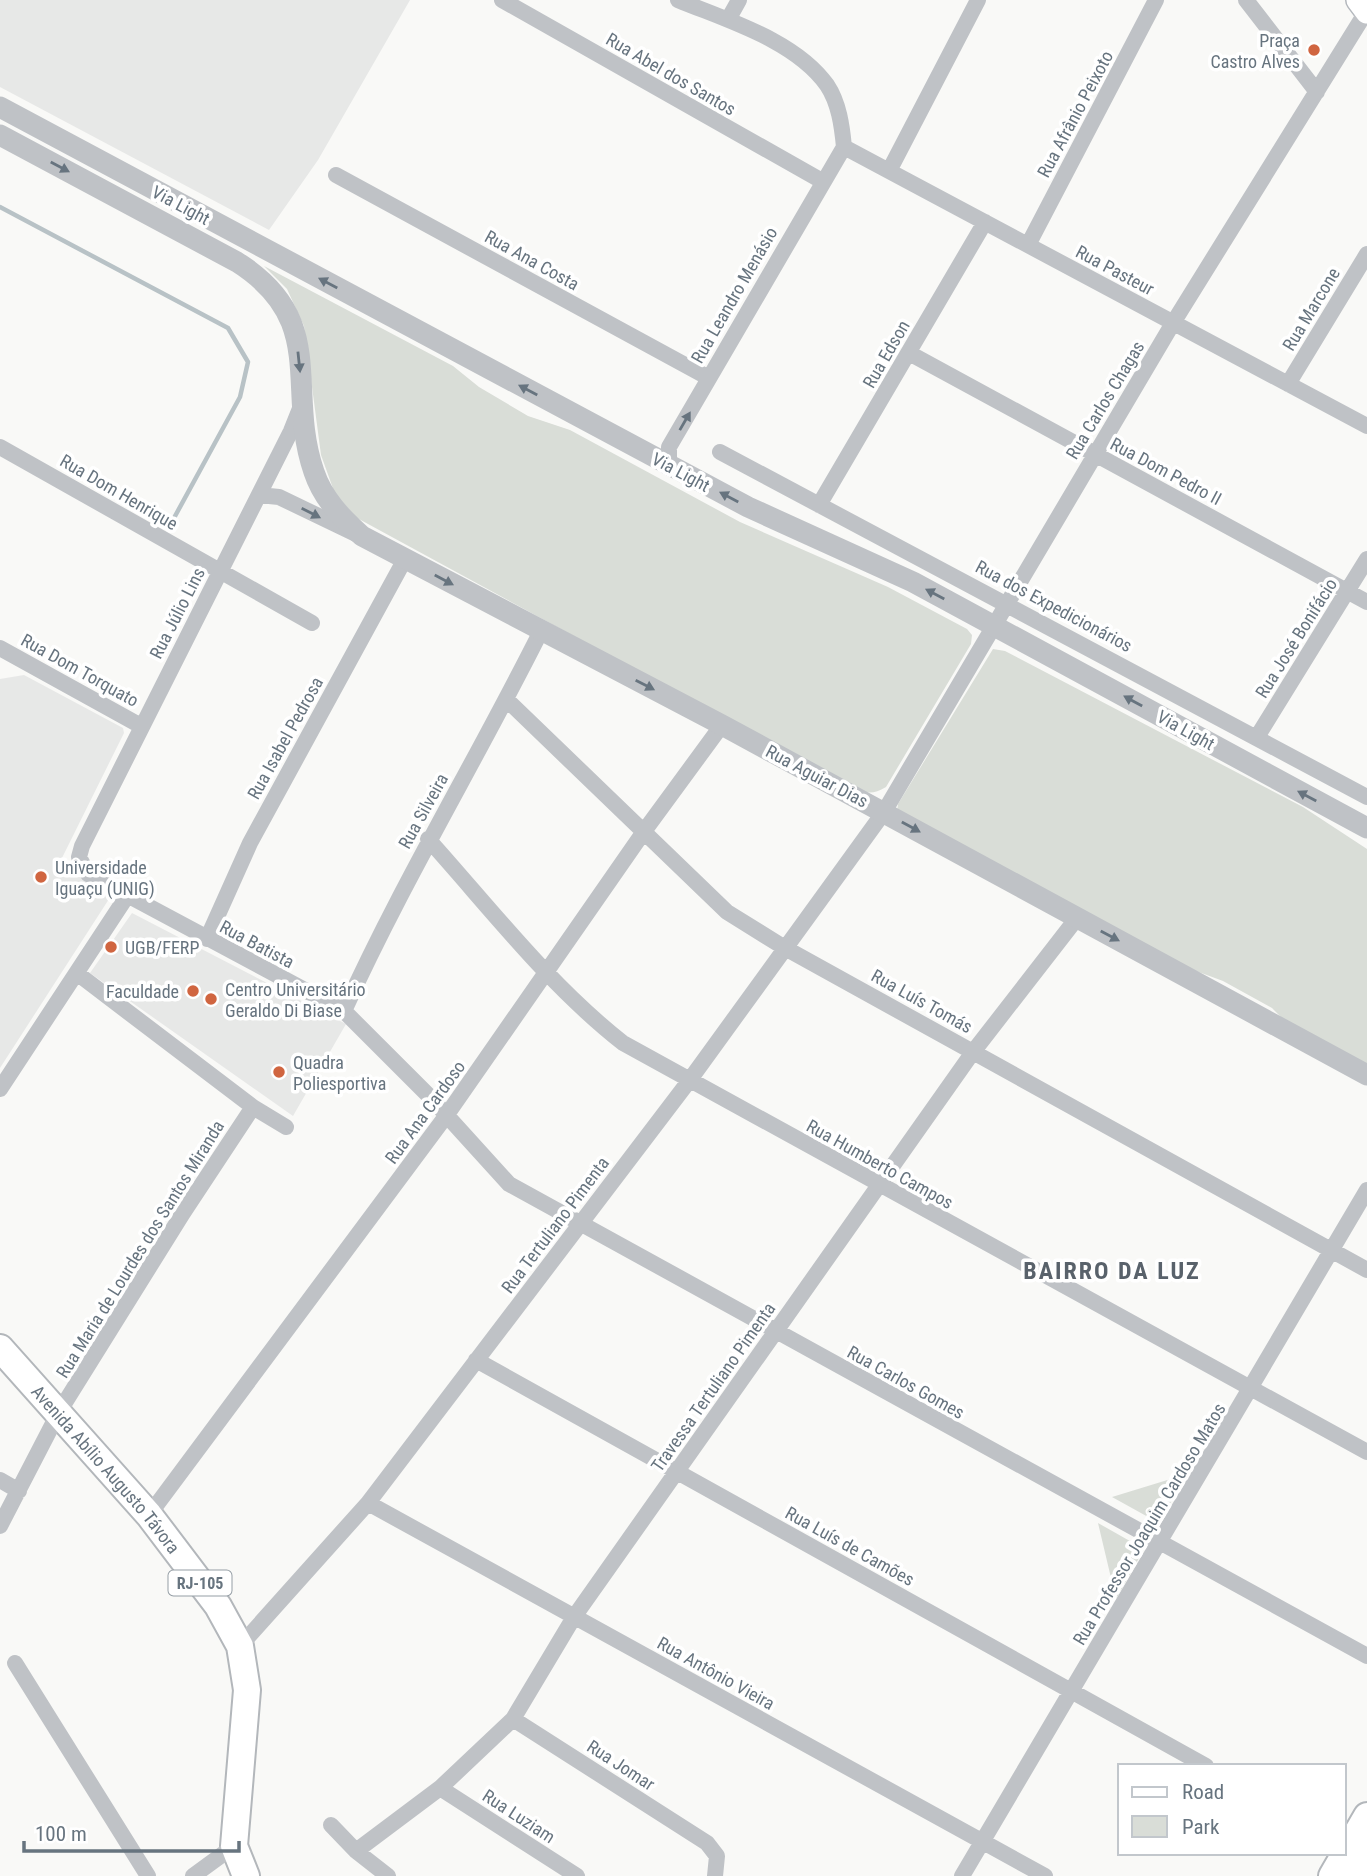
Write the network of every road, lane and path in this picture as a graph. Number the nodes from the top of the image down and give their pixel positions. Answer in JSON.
{"nodes":[{"id":1,"x":502,"y":0,"type":"edge"},
{"id":2,"x":678,"y":0,"type":"edge"},
{"id":3,"x":739,"y":0,"type":"edge"},
{"id":4,"x":978,"y":0,"type":"edge"},
{"id":5,"x":1156,"y":0,"type":"edge"},
{"id":6,"x":1246,"y":0,"type":"edge"},
{"id":7,"x":1358,"y":0,"type":"edge"},
{"id":8,"x":1367,"y":12,"type":"edge"},
{"id":9,"x":729,"y":18,"type":"junction"},
{"id":10,"x":1317,"y":92,"type":"junction"},
{"id":11,"x":0,"y":107,"type":"edge"},
{"id":12,"x":0,"y":135,"type":"edge"},
{"id":13,"x":844,"y":147,"type":"junction"},
{"id":14,"x":889,"y":171,"type":"junction"},
{"id":15,"x":336,"y":175,"type":"dead end"},
{"id":16,"x":822,"y":181,"type":"junction"},
{"id":17,"x":985,"y":222,"type":"junction"},
{"id":18,"x":1028,"y":245,"type":"junction"},
{"id":19,"x":1367,"y":254,"type":"edge"},
{"id":20,"x":1173,"y":323,"type":"junction"},
{"id":21,"x":909,"y":353,"type":"junction"},
{"id":22,"x":709,"y":378,"type":"junction"},
{"id":23,"x":1288,"y":384,"type":"junction"},
{"id":24,"x":303,"y":397,"type":"junction"},
{"id":25,"x":1367,"y":426,"type":"edge"},
{"id":26,"x":0,"y":447,"type":"edge"},
{"id":27,"x":720,"y":452,"type":"dead end"},
{"id":28,"x":1094,"y":454,"type":"junction"},
{"id":29,"x":669,"y":466,"type":"junction"},
{"id":30,"x":258,"y":495,"type":"junction"},
{"id":31,"x":819,"y":505,"type":"junction"},
{"id":32,"x":362,"y":536,"type":"junction"},
{"id":33,"x":405,"y":559,"type":"junction"},
{"id":34,"x":1367,"y":559,"type":"edge"},
{"id":35,"x":219,"y":571,"type":"junction"},
{"id":36,"x":1348,"y":591,"type":"junction"},
{"id":37,"x":1367,"y":602,"type":"edge"},
{"id":38,"x":1008,"y":603,"type":"junction"},
{"id":39,"x":312,"y":623,"type":"dead end"},
{"id":40,"x":995,"y":626,"type":"junction"},
{"id":41,"x":541,"y":631,"type":"junction"},
{"id":42,"x":0,"y":648,"type":"edge"},
{"id":43,"x":507,"y":700,"type":"junction"},
{"id":44,"x":722,"y":725,"type":"junction"},
{"id":45,"x":141,"y":726,"type":"junction"},
{"id":46,"x":1257,"y":737,"type":"junction"},
{"id":47,"x":1367,"y":797,"type":"edge"},
{"id":48,"x":884,"y":812,"type":"junction"},
{"id":49,"x":1367,"y":828,"type":"edge"},
{"id":50,"x":645,"y":830,"type":"junction"},
{"id":51,"x":428,"y":839,"type":"junction"},
{"id":52,"x":82,"y":846,"type":"joint"},
{"id":53,"x":127,"y":896,"type":"junction"},
{"id":54,"x":1077,"y":918,"type":"junction"},
{"id":55,"x":207,"y":939,"type":"junction"},
{"id":56,"x":785,"y":948,"type":"junction"},
{"id":57,"x":78,"y":974,"type":"junction"},
{"id":58,"x":547,"y":974,"type":"junction"},
{"id":59,"x":344,"y":1011,"type":"junction"},
{"id":60,"x":973,"y":1052,"type":"junction"},
{"id":61,"x":1367,"y":1075,"type":"edge"},
{"id":62,"x":689,"y":1081,"type":"junction"},
{"id":63,"x":0,"y":1089,"type":"edge"},
{"id":64,"x":253,"y":1107,"type":"junction"},
{"id":65,"x":446,"y":1116,"type":"junction"},
{"id":66,"x":286,"y":1127,"type":"dead end"},
{"id":67,"x":879,"y":1185,"type":"junction"},
{"id":68,"x":1367,"y":1190,"type":"edge"},
{"id":69,"x":580,"y":1225,"type":"junction"},
{"id":70,"x":1333,"y":1251,"type":"junction"},
{"id":71,"x":1367,"y":1270,"type":"edge"},
{"id":72,"x":776,"y":1332,"type":"junction"},
{"id":73,"x":0,"y":1348,"type":"edge"},
{"id":74,"x":476,"y":1360,"type":"junction"},
{"id":75,"x":1252,"y":1389,"type":"junction"},
{"id":76,"x":60,"y":1412,"type":"junction"},
{"id":77,"x":1367,"y":1452,"type":"edge"},
{"id":78,"x":676,"y":1473,"type":"junction"},
{"id":79,"x":0,"y":1480,"type":"edge"},
{"id":80,"x":19,"y":1491,"type":"junction"},
{"id":81,"x":368,"y":1503,"type":"junction"},
{"id":82,"x":149,"y":1515,"type":"junction"},
{"id":83,"x":0,"y":1526,"type":"edge"},
{"id":84,"x":1160,"y":1543,"type":"junction"},
{"id":85,"x":574,"y":1617,"type":"junction"},
{"id":86,"x":240,"y":1647,"type":"junction"},
{"id":87,"x":1367,"y":1656,"type":"edge"},
{"id":88,"x":15,"y":1662,"type":"dead end"},
{"id":89,"x":1071,"y":1690,"type":"junction"},
{"id":90,"x":513,"y":1719,"type":"junction"},
{"id":91,"x":1202,"y":1764,"type":"edge"},
{"id":92,"x":440,"y":1788,"type":"junction"},
{"id":93,"x":1367,"y":1816,"type":"edge"},
{"id":94,"x":331,"y":1825,"type":"dead end"},
{"id":95,"x":983,"y":1842,"type":"junction"},
{"id":96,"x":234,"y":1846,"type":"junction"},
{"id":97,"x":356,"y":1851,"type":"junction"},
{"id":98,"x":1346,"y":1852,"type":"edge"},
{"id":99,"x":1367,"y":1854,"type":"edge"},
{"id":100,"x":1344,"y":1855,"type":"edge"},
{"id":101,"x":148,"y":1876,"type":"edge"},
{"id":102,"x":193,"y":1876,"type":"edge"},
{"id":103,"x":246,"y":1876,"type":"edge"},
{"id":104,"x":388,"y":1876,"type":"edge"},
{"id":105,"x":577,"y":1876,"type":"edge"},
{"id":106,"x":715,"y":1876,"type":"edge"},
{"id":107,"x":962,"y":1876,"type":"edge"},
{"id":108,"x":1045,"y":1876,"type":"edge"},
{"id":109,"x":1332,"y":1876,"type":"edge"},
{"id":110,"x":1355,"y":1876,"type":"edge"}],
"edges":[{"from":1,"to":16,"type":"street","name":"Rua Abel dos Santos"},
{"from":2,"to":9,"type":"street"},
{"from":3,"to":9,"type":"street"},
{"from":4,"to":14,"type":"street"},
{"from":5,"to":18,"type":"street","name":"Rua Afrânio Peixoto"},
{"from":6,"to":10,"type":"street"},
{"from":7,"to":8,"type":"main road"},
{"from":8,"to":10,"type":"street","name":"Rua Carlos Chagas"},
{"from":9,"to":13,"type":"street"},
{"from":10,"to":20,"type":"street","name":"Rua Carlos Chagas"},
{"from":29,"to":11,"type":"street","name":"Via Light","one_way":true},
{"from":12,"to":24,"type":"street","name":"Via Light","one_way":true},
{"from":13,"to":14,"type":"street","name":"Rua Pasteur"},
{"from":13,"to":16,"type":"street","name":"Rua Leandro Menásio"},
{"from":14,"to":17,"type":"street","name":"Rua Pasteur"},
{"from":15,"to":22,"type":"street","name":"Rua Ana Costa"},
{"from":16,"to":22,"type":"street","name":"Rua Leandro Menásio"},
{"from":17,"to":18,"type":"street","name":"Rua Pasteur"},
{"from":17,"to":21,"type":"street","name":"Rua Edson"},
{"from":18,"to":20,"type":"street","name":"Rua Pasteur"},
{"from":19,"to":23,"type":"street","name":"Rua Marcone"},
{"from":20,"to":23,"type":"street","name":"Rua Pasteur"},
{"from":20,"to":28,"type":"street","name":"Rua Carlos Chagas"},
{"from":21,"to":28,"type":"street","name":"Rua Dom Pedro II"},
{"from":21,"to":31,"type":"street","name":"Rua Edson"},
{"from":29,"to":22,"type":"street","name":"Rua Leandro Menásio","one_way":true},
{"from":23,"to":25,"type":"street","name":"Rua Pasteur"},
{"from":24,"to":30,"type":"street","name":"Rua Júlio Lins"},
{"from":24,"to":32,"type":"street","name":"Via Light"},
{"from":26,"to":35,"type":"street","name":"Rua Dom Henrique"},
{"from":27,"to":31,"type":"street","name":"Rua dos Expedicionários"},
{"from":28,"to":36,"type":"street","name":"Rua Dom Pedro II"},
{"from":28,"to":38,"type":"street","name":"Rua Carlos Chagas"},
{"from":40,"to":29,"type":"street","name":"Via Light","one_way":true},
{"from":30,"to":32,"type":"street","name":"Rua Aguiar Dias","one_way":true},
{"from":30,"to":35,"type":"street","name":"Rua Júlio Lins"},
{"from":31,"to":38,"type":"street","name":"Rua dos Expedicionários"},
{"from":32,"to":33,"type":"street","name":"Rua Aguiar Dias"},
{"from":33,"to":41,"type":"street","name":"Rua Aguiar Dias","one_way":true},
{"from":33,"to":55,"type":"street","name":"Rua Isabel Pedrosa"},
{"from":34,"to":36,"type":"street","name":"Rua José Bonifácio"},
{"from":35,"to":39,"type":"street","name":"Rua Dom Henrique"},
{"from":35,"to":45,"type":"street","name":"Rua Júlio Lins"},
{"from":36,"to":37,"type":"street","name":"Rua Dom Pedro II"},
{"from":36,"to":46,"type":"street","name":"Rua José Bonifácio"},
{"from":38,"to":40,"type":"street","name":"Rua Carlos Chagas"},
{"from":38,"to":46,"type":"street","name":"Rua dos Expedicionários"},
{"from":40,"to":48,"type":"street","name":"Rua Carlos Chagas"},
{"from":49,"to":40,"type":"street","name":"Via Light","one_way":true},
{"from":41,"to":43,"type":"street","name":"Rua Silveira"},
{"from":41,"to":44,"type":"street","name":"Rua Aguiar Dias","one_way":true},
{"from":42,"to":45,"type":"street","name":"Rua Dom Torquato"},
{"from":43,"to":50,"type":"street","name":"Rua Luís Tomás"},
{"from":43,"to":51,"type":"street","name":"Rua Silveira"},
{"from":44,"to":48,"type":"street","name":"Rua Aguiar Dias"},
{"from":44,"to":50,"type":"street","name":"Rua Ana Cardoso"},
{"from":45,"to":52,"type":"street","name":"Rua Júlio Lins"},
{"from":46,"to":47,"type":"street","name":"Rua dos Expedicionários"},
{"from":48,"to":54,"type":"street","name":"Rua Aguiar Dias","one_way":true},
{"from":48,"to":56,"type":"street","name":"Rua Tertuliano Pimenta"},
{"from":50,"to":56,"type":"street","name":"Rua Luís Tomás"},
{"from":50,"to":58,"type":"street","name":"Rua Ana Cardoso"},
{"from":51,"to":58,"type":"street","name":"Rua Humberto Campos"},
{"from":51,"to":59,"type":"street","name":"Rua Silveira"},
{"from":52,"to":53,"type":"street","name":"Rua Batista"},
{"from":53,"to":55,"type":"street","name":"Rua Batista"},
{"from":53,"to":57,"type":"street"},
{"from":54,"to":60,"type":"street","name":"Travessa Tertuliano Pimenta"},
{"from":54,"to":61,"type":"street","name":"Rua Aguiar Dias","one_way":true},
{"from":55,"to":59,"type":"street","name":"Rua Batista"},
{"from":56,"to":60,"type":"street","name":"Rua Luís Tomás"},
{"from":56,"to":62,"type":"street","name":"Rua Tertuliano Pimenta"},
{"from":57,"to":63,"type":"street"},
{"from":57,"to":64,"type":"street"},
{"from":58,"to":62,"type":"street","name":"Rua Humberto Campos"},
{"from":58,"to":65,"type":"street","name":"Rua Ana Cardoso"},
{"from":59,"to":65,"type":"street","name":"Rua Batista"},
{"from":60,"to":67,"type":"street","name":"Travessa Tertuliano Pimenta"},
{"from":60,"to":70,"type":"street","name":"Rua Luís Tomás"},
{"from":62,"to":67,"type":"street","name":"Rua Humberto Campos"},
{"from":62,"to":69,"type":"street","name":"Rua Tertuliano Pimenta"},
{"from":64,"to":66,"type":"street"},
{"from":64,"to":76,"type":"street","name":"Rua Maria de Lourdes dos Santos Miranda"},
{"from":65,"to":69,"type":"street","name":"Rua Carlos Gomes"},
{"from":65,"to":82,"type":"street","name":"Rua Ana Cardoso"},
{"from":67,"to":72,"type":"street","name":"Travessa Tertuliano Pimenta"},
{"from":67,"to":75,"type":"street","name":"Rua Humberto Campos"},
{"from":68,"to":70,"type":"street","name":"Rua Professor Joaquim Cardoso Matos"},
{"from":69,"to":72,"type":"street","name":"Rua Carlos Gomes"},
{"from":69,"to":74,"type":"street","name":"Rua Tertuliano Pimenta"},
{"from":70,"to":71,"type":"street","name":"Rua Luís Tomás"},
{"from":70,"to":75,"type":"street","name":"Rua Professor Joaquim Cardoso Matos"},
{"from":72,"to":78,"type":"street","name":"Travessa Tertuliano Pimenta"},
{"from":72,"to":84,"type":"street","name":"Rua Carlos Gomes"},
{"from":73,"to":76,"type":"main road","name":"Avenida Abílio Augusto Távora","number":"RJ-105"},
{"from":74,"to":78,"type":"street","name":"Rua Luís de Camões"},
{"from":74,"to":81,"type":"street","name":"Rua Tertuliano Pimenta"},
{"from":75,"to":77,"type":"street","name":"Rua Humberto Campos"},
{"from":75,"to":84,"type":"street","name":"Rua Professor Joaquim Cardoso Matos"},
{"from":76,"to":80,"type":"street","name":"Rua Maria de Lourdes dos Santos Miranda"},
{"from":76,"to":82,"type":"main road","name":"Avenida Abílio Augusto Távora","number":"RJ-105"},
{"from":78,"to":85,"type":"street","name":"Travessa Tertuliano Pimenta"},
{"from":78,"to":89,"type":"street","name":"Rua Luís de Camões"},
{"from":79,"to":80,"type":"street"},
{"from":80,"to":83,"type":"street","name":"Rua Maria de Lourdes dos Santos Miranda"},
{"from":81,"to":85,"type":"street","name":"Rua Antônio Vieira"},
{"from":81,"to":86,"type":"street","name":"Rua Tertuliano Pimenta"},
{"from":82,"to":86,"type":"main road","name":"Avenida Abílio Augusto Távora","number":"RJ-105"},
{"from":84,"to":87,"type":"street","name":"Rua Carlos Gomes"},
{"from":84,"to":89,"type":"street","name":"Rua Professor Joaquim Cardoso Matos"},
{"from":85,"to":90,"type":"street","name":"Travessa Tertuliano Pimenta"},
{"from":85,"to":95,"type":"street","name":"Rua Antônio Vieira"},
{"from":86,"to":96,"type":"main road","name":"Avenida Abílio Augusto Távora","number":"RJ-105"},
{"from":88,"to":101,"type":"street"},
{"from":89,"to":91,"type":"street","name":"Rua Luís de Camões"},
{"from":89,"to":95,"type":"street","name":"Rua Professor Joaquim Cardoso Matos"},
{"from":90,"to":92,"type":"street","name":"Travessa Tertuliano Pimenta"},
{"from":90,"to":106,"type":"street","name":"Rua Jomar"},
{"from":92,"to":97,"type":"street","name":"Travessa Tertuliano Pimenta"},
{"from":92,"to":105,"type":"street","name":"Rua Luziam"},
{"from":93,"to":98,"type":"main road"},
{"from":94,"to":97,"type":"street"},
{"from":95,"to":107,"type":"street","name":"Rua Professor Joaquim Cardoso Matos"},
{"from":95,"to":108,"type":"street","name":"Rua Antônio Vieira"},
{"from":96,"to":102,"type":"street"},
{"from":96,"to":103,"type":"main road","name":"Avenida Abílio Augusto Távora","number":"RJ-105"},
{"from":97,"to":104,"type":"street"},
{"from":99,"to":110,"type":"main road"},
{"from":100,"to":109,"type":"main road"}]}
